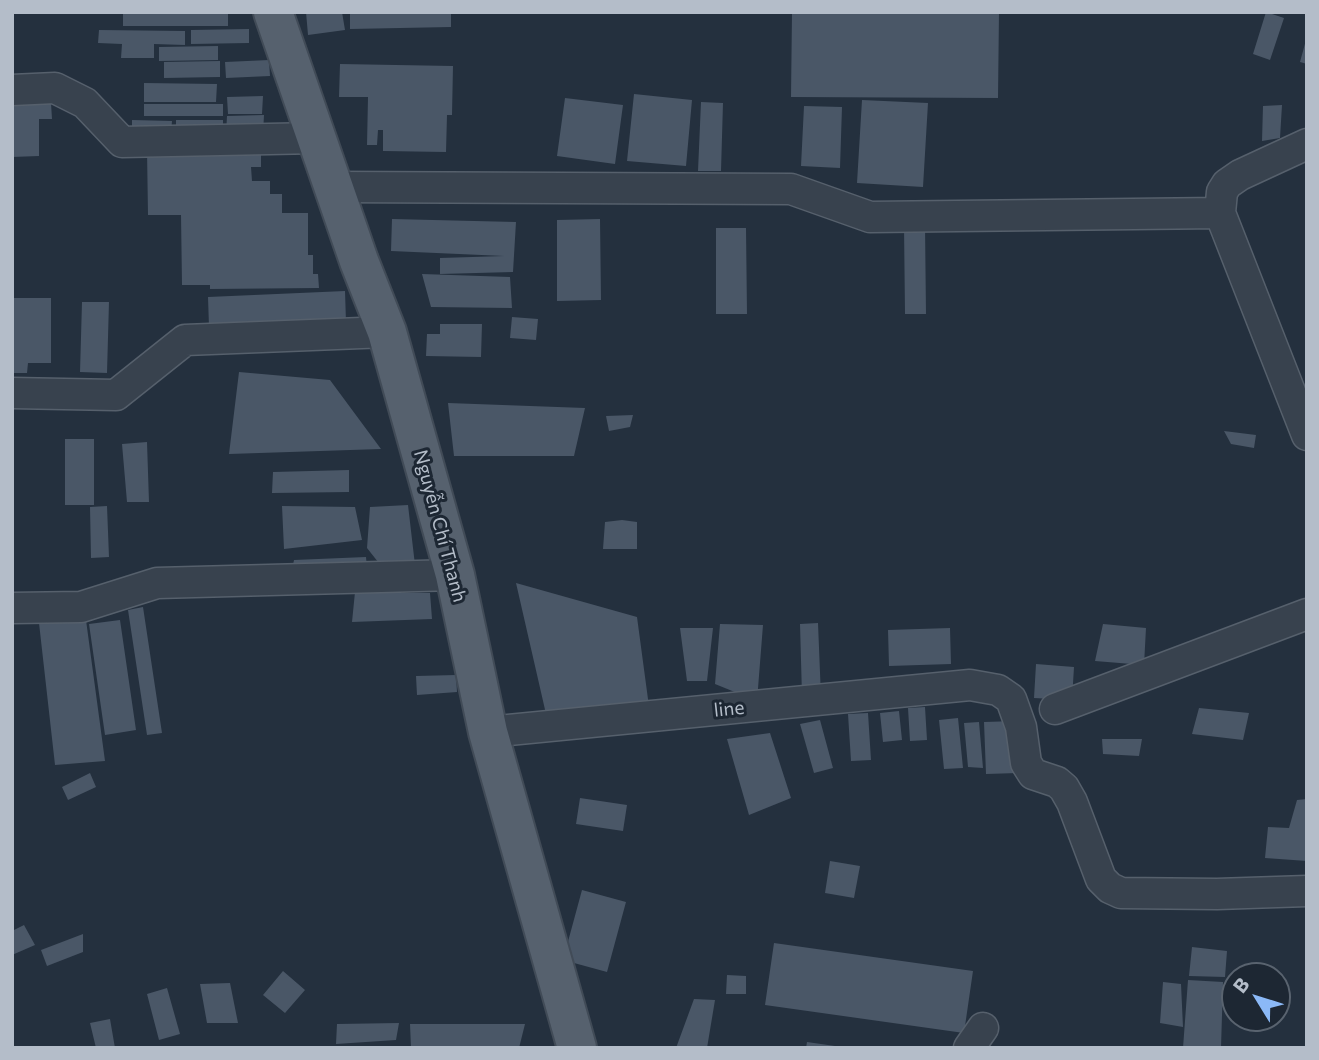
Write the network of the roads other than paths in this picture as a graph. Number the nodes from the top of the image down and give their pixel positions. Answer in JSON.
{"nodes":[{"id":1,"x":274,"y":12,"type":"edge"},
{"id":2,"x":12,"y":90,"type":"edge"},
{"id":3,"x":318,"y":138,"type":"junction"},
{"id":4,"x":1307,"y":144,"type":"edge"},
{"id":5,"x":333,"y":187,"type":"junction"},
{"id":6,"x":1220,"y":213,"type":"junction"},
{"id":7,"x":387,"y":332,"type":"junction"},
{"id":8,"x":12,"y":393,"type":"edge"},
{"id":9,"x":1307,"y":435,"type":"edge"},
{"id":10,"x":455,"y":575,"type":"junction"},
{"id":11,"x":12,"y":608,"type":"edge"},
{"id":12,"x":1307,"y":614,"type":"edge"},
{"id":13,"x":1055,"y":709,"type":"dead end"},
{"id":14,"x":488,"y":732,"type":"junction"},
{"id":15,"x":1307,"y":891,"type":"edge"},
{"id":16,"x":577,"y":1048,"type":"edge"}],
"edges":[{"from":1,"to":3,"type":"main road","name":"Nguyễn Chí Thanh"},
{"from":2,"to":3,"type":"street"},
{"from":3,"to":5,"type":"main road","name":"Nguyễn Chí Thanh"},
{"from":4,"to":6,"type":"street"},
{"from":5,"to":6,"type":"street"},
{"from":5,"to":7,"type":"main road","name":"Nguyễn Chí Thanh"},
{"from":6,"to":9,"type":"street"},
{"from":7,"to":8,"type":"street"},
{"from":7,"to":10,"type":"main road","name":"Nguyễn Chí Thanh"},
{"from":10,"to":11,"type":"street"},
{"from":10,"to":14,"type":"main road","name":"Nguyễn Chí Thanh"},
{"from":12,"to":13,"type":"street"},
{"from":14,"to":15,"type":"street","name":"line"},
{"from":14,"to":16,"type":"main road","name":"Nguyễn Chí Thanh"}]}
